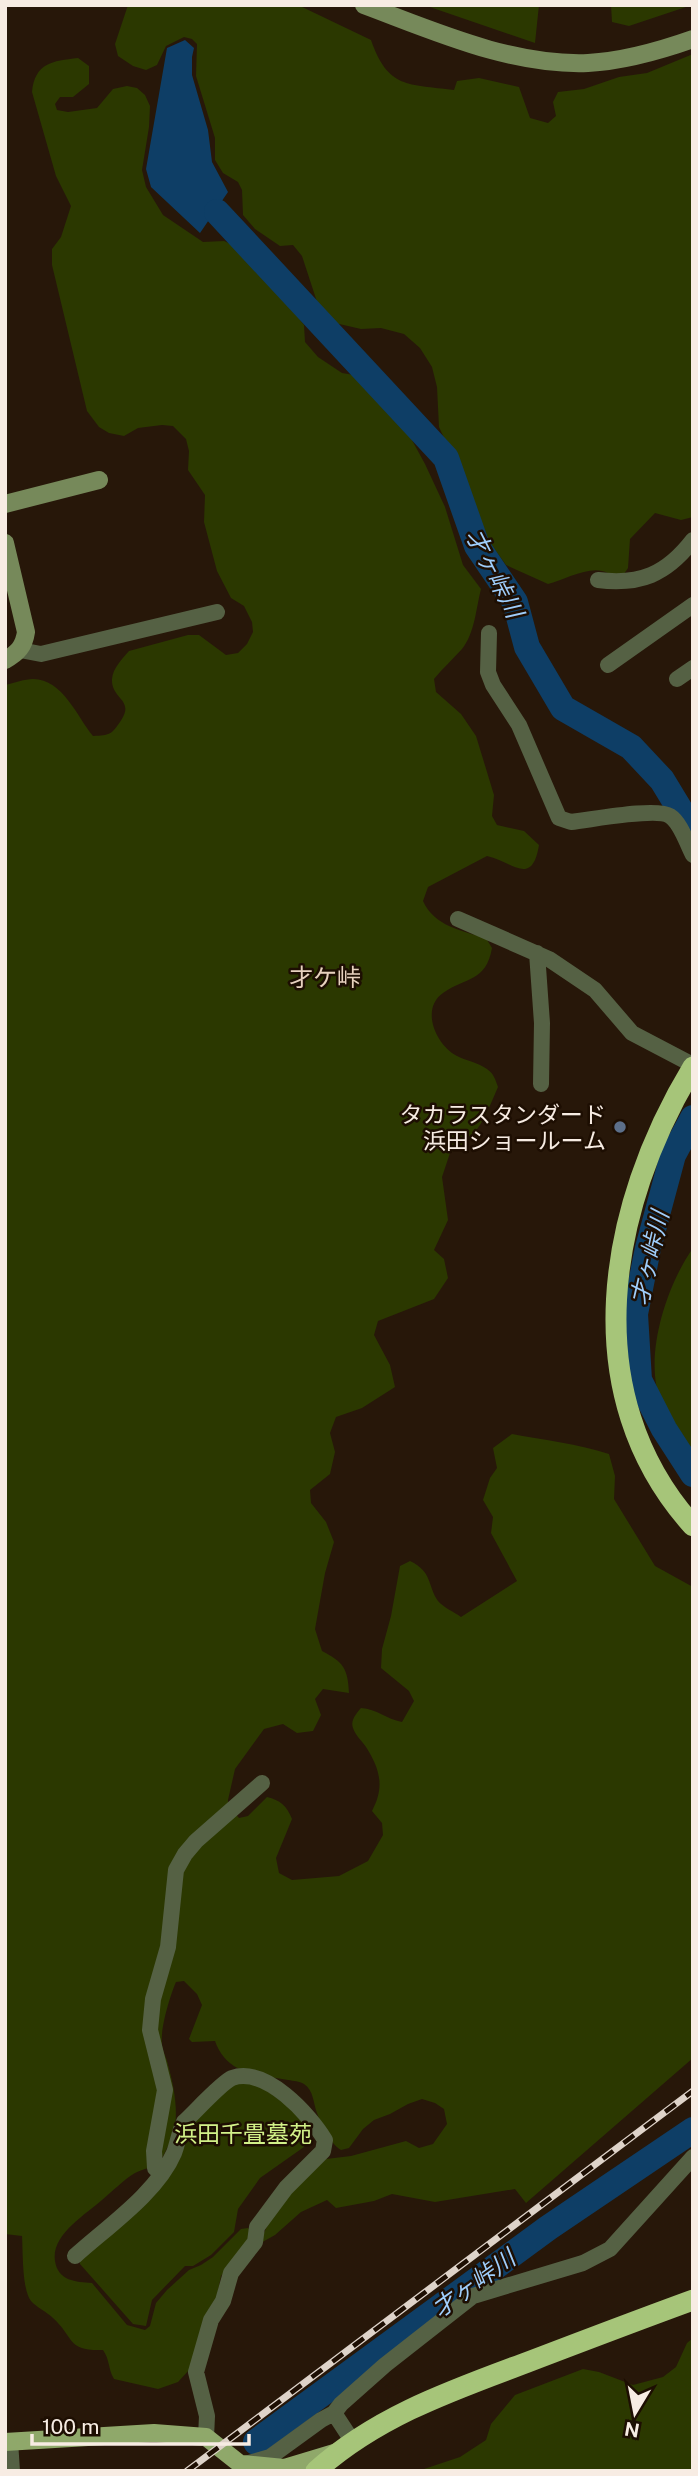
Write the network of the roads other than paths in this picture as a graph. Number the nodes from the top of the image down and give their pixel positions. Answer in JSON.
{"nodes":[{"id":1,"x":364,"y":5,"type":"edge"},
{"id":2,"x":693,"y":38,"type":"edge"},
{"id":3,"x":99,"y":480,"type":"dead end"},
{"id":4,"x":5,"y":504,"type":"edge"},
{"id":5,"x":5,"y":543,"type":"edge"},
{"id":6,"x":691,"y":548,"type":"edge"},
{"id":7,"x":598,"y":580,"type":"dead end"},
{"id":8,"x":693,"y":605,"type":"edge"},
{"id":9,"x":217,"y":612,"type":"dead end"},
{"id":10,"x":489,"y":633,"type":"dead end"},
{"id":11,"x":13,"y":655,"type":"edge"},
{"id":12,"x":608,"y":665,"type":"dead end"},
{"id":13,"x":693,"y":668,"type":"edge"},
{"id":14,"x":677,"y":679,"type":"dead end"},
{"id":15,"x":693,"y":855,"type":"edge"},
{"id":16,"x":458,"y":919,"type":"dead end"},
{"id":17,"x":537,"y":953,"type":"junction"},
{"id":18,"x":693,"y":1066,"type":"edge"},
{"id":19,"x":541,"y":1084,"type":"dead end"},
{"id":20,"x":693,"y":1526,"type":"edge"},
{"id":21,"x":262,"y":1783,"type":"dead end"},
{"id":22,"x":693,"y":2157,"type":"edge"},
{"id":23,"x":161,"y":2173,"type":"junction"},
{"id":24,"x":75,"y":2256,"type":"dead end"},
{"id":25,"x":693,"y":2300,"type":"edge"},
{"id":26,"x":334,"y":2413,"type":"junction"},
{"id":27,"x":206,"y":2437,"type":"junction"},
{"id":28,"x":8,"y":2442,"type":"edge"},
{"id":29,"x":345,"y":2447,"type":"junction"},
{"id":30,"x":245,"y":2468,"type":"edge"},
{"id":31,"x":12,"y":2471,"type":"edge"},
{"id":32,"x":316,"y":2471,"type":"edge"}],
"edges":[{"from":1,"to":2,"type":"street"},
{"from":3,"to":4,"type":"street"},
{"from":5,"to":11,"type":"street"},
{"from":6,"to":7,"type":"street"},
{"from":8,"to":12,"type":"street"},
{"from":9,"to":11,"type":"street"},
{"from":10,"to":15,"type":"street"},
{"from":13,"to":14,"type":"street"},
{"from":16,"to":17,"type":"street"},
{"from":17,"to":18,"type":"street"},
{"from":17,"to":19,"type":"street"},
{"from":18,"to":20,"type":"highway"},
{"from":21,"to":23,"type":"street"},
{"from":22,"to":26,"type":"street"},
{"from":23,"to":24,"type":"street"},
{"from":23,"to":27,"type":"street"},
{"from":25,"to":29,"type":"highway"},
{"from":26,"to":29,"type":"street"},
{"from":26,"to":30,"type":"street"},
{"from":27,"to":28,"type":"main road"},
{"from":27,"to":30,"type":"main road"},
{"from":28,"to":31,"type":"street"},
{"from":29,"to":30,"type":"main road"},
{"from":29,"to":32,"type":"highway"}]}
